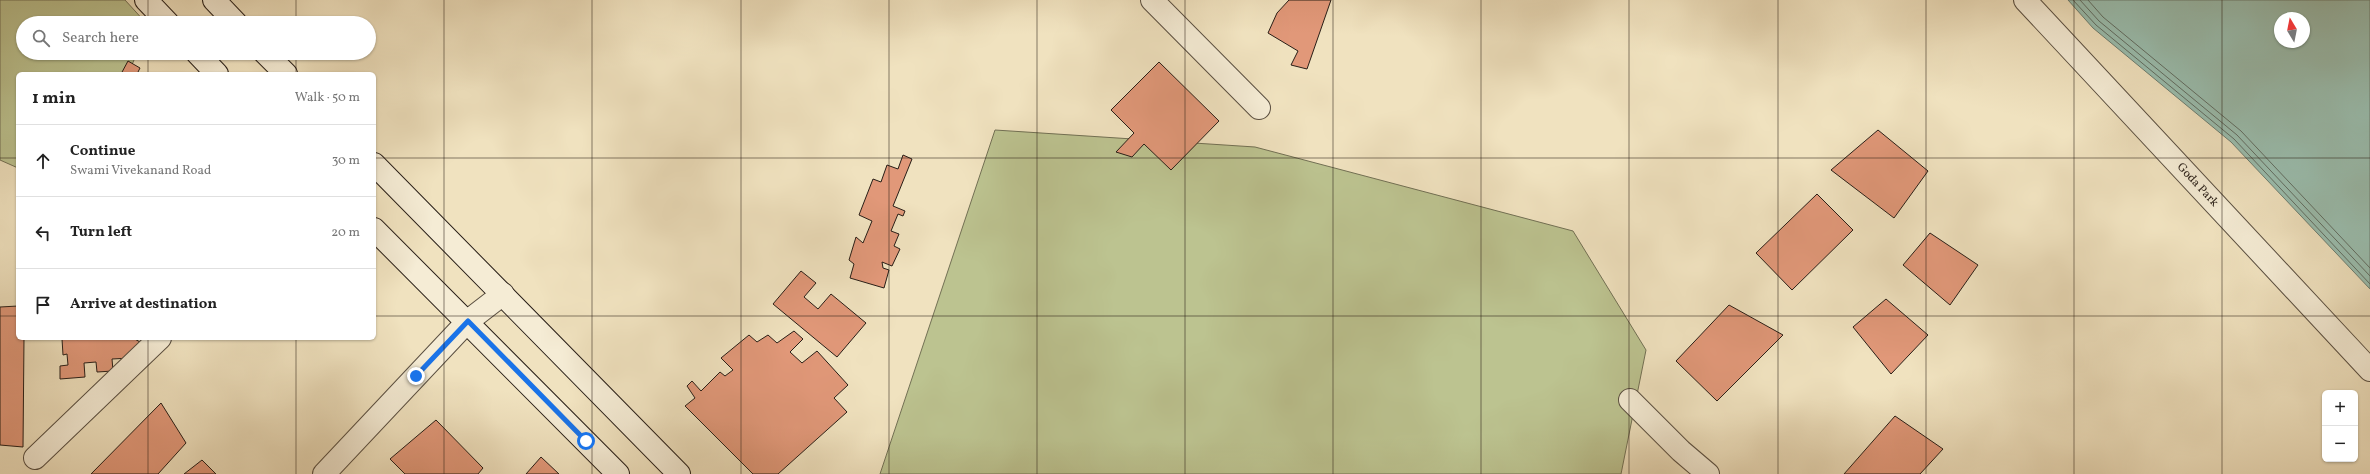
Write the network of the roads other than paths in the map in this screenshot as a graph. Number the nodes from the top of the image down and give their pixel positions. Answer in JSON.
{"nodes":[{"id":1,"x":146,"y":0,"type":"edge"},
{"id":2,"x":214,"y":0,"type":"edge"},
{"id":3,"x":1152,"y":0,"type":"edge"},
{"id":4,"x":2025,"y":0,"type":"edge"},
{"id":5,"x":161,"y":16,"type":"edge"},
{"id":6,"x":229,"y":16,"type":"edge"},
{"id":7,"x":204,"y":60,"type":"edge"},
{"id":8,"x":272,"y":60,"type":"edge"},
{"id":9,"x":216,"y":72,"type":"edge"},
{"id":10,"x":284,"y":72,"type":"edge"},
{"id":11,"x":1259,"y":108,"type":"dead end"},
{"id":12,"x":376,"y":166,"type":"edge"},
{"id":13,"x":376,"y":232,"type":"edge"},
{"id":14,"x":503,"y":294,"type":"junction"},
{"id":15,"x":468,"y":321,"type":"junction"},
{"id":16,"x":158,"y":340,"type":"edge"},
{"id":17,"x":2370,"y":370,"type":"edge"},
{"id":18,"x":1630,"y":400,"type":"dead end"},
{"id":19,"x":35,"y":458,"type":"dead end"},
{"id":20,"x":324,"y":474,"type":"edge"},
{"id":21,"x":618,"y":474,"type":"edge"},
{"id":22,"x":679,"y":474,"type":"edge"},
{"id":23,"x":1708,"y":474,"type":"edge"}],
"edges":[{"from":1,"to":5,"type":"street"},
{"from":2,"to":6,"type":"street"},
{"from":3,"to":11,"type":"street"},
{"from":4,"to":17,"type":"street","name":"Goda Park"},
{"from":7,"to":9,"type":"street"},
{"from":8,"to":10,"type":"street"},
{"from":12,"to":14,"type":"street"},
{"from":13,"to":15,"type":"street"},
{"from":14,"to":15,"type":"street"},
{"from":14,"to":22,"type":"street"},
{"from":15,"to":20,"type":"street"},
{"from":15,"to":21,"type":"street"},
{"from":16,"to":19,"type":"street"},
{"from":18,"to":23,"type":"street"}]}
